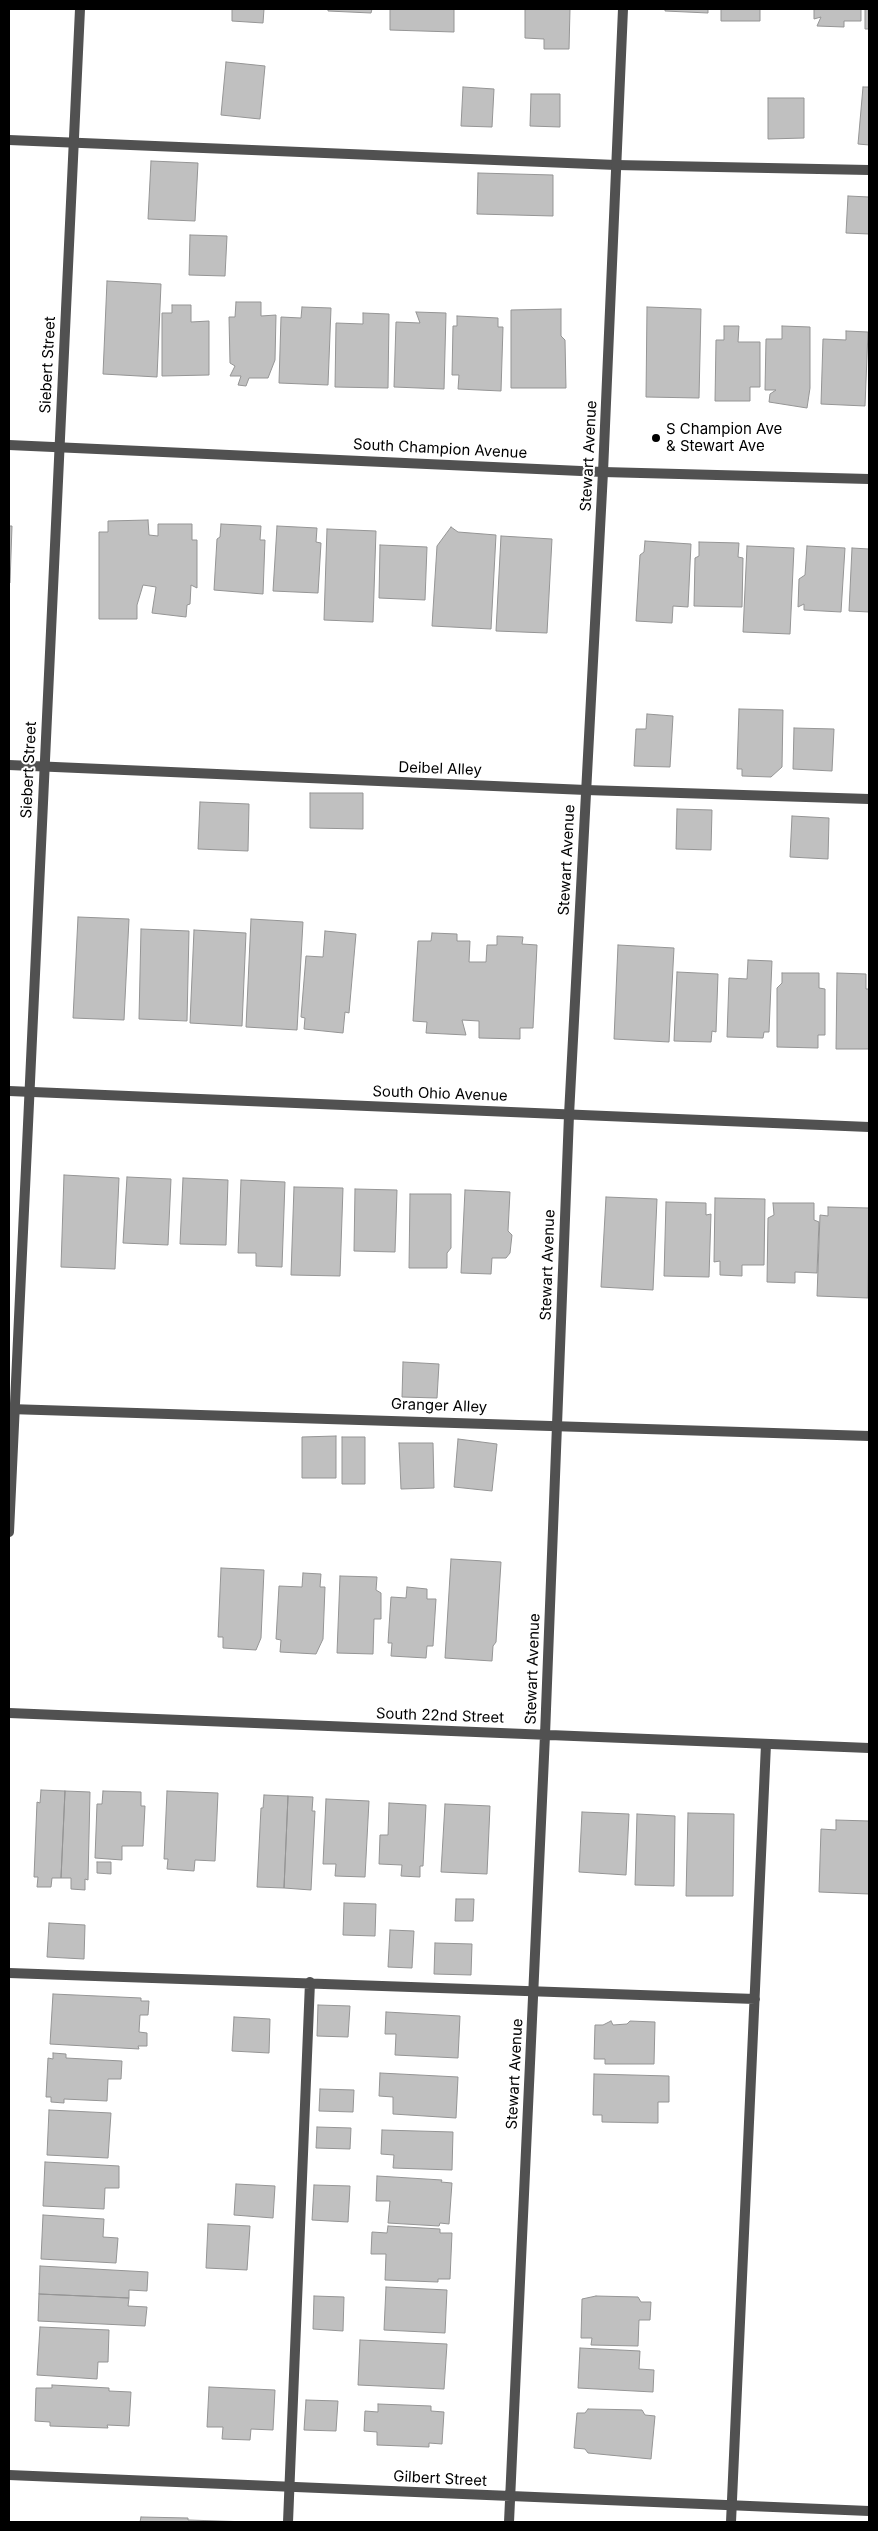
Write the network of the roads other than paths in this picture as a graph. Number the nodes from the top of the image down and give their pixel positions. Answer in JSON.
{"nodes":[{"id":1,"x":80,"y":9,"type":"edge"},
{"id":2,"x":623,"y":9,"type":"edge"},
{"id":3,"x":9,"y":140,"type":"edge"},
{"id":4,"x":74,"y":144,"type":"junction"},
{"id":5,"x":616,"y":164,"type":"junction"},
{"id":6,"x":869,"y":170,"type":"edge"},
{"id":7,"x":9,"y":445,"type":"edge"},
{"id":8,"x":59,"y":447,"type":"junction"},
{"id":9,"x":603,"y":472,"type":"junction"},
{"id":10,"x":869,"y":479,"type":"edge"},
{"id":11,"x":9,"y":765,"type":"edge"},
{"id":12,"x":44,"y":767,"type":"junction"},
{"id":13,"x":586,"y":790,"type":"junction"},
{"id":14,"x":869,"y":799,"type":"edge"},
{"id":15,"x":9,"y":1091,"type":"edge"},
{"id":16,"x":30,"y":1092,"type":"junction"},
{"id":17,"x":569,"y":1114,"type":"junction"},
{"id":18,"x":869,"y":1127,"type":"edge"},
{"id":19,"x":11,"y":1409,"type":"edge"},
{"id":20,"x":558,"y":1424,"type":"junction"},
{"id":21,"x":869,"y":1436,"type":"edge"},
{"id":22,"x":9,"y":1532,"type":"edge"},
{"id":23,"x":9,"y":1713,"type":"edge"},
{"id":24,"x":545,"y":1735,"type":"junction"},
{"id":25,"x":766,"y":1744,"type":"junction"},
{"id":26,"x":869,"y":1748,"type":"edge"},
{"id":27,"x":9,"y":1973,"type":"edge"},
{"id":28,"x":310,"y":1982,"type":"junction"},
{"id":29,"x":533,"y":1992,"type":"junction"},
{"id":30,"x":754,"y":1999,"type":"junction"},
{"id":31,"x":9,"y":2474,"type":"edge"},
{"id":32,"x":290,"y":2486,"type":"junction"},
{"id":33,"x":510,"y":2497,"type":"junction"},
{"id":34,"x":732,"y":2506,"type":"junction"},
{"id":35,"x":869,"y":2511,"type":"edge"},
{"id":36,"x":288,"y":2522,"type":"edge"},
{"id":37,"x":509,"y":2522,"type":"edge"},
{"id":38,"x":731,"y":2522,"type":"edge"}],
"edges":[{"from":1,"to":4,"type":"street","name":"Siebert Street"},
{"from":2,"to":5,"type":"street","name":"Stewart Avenue"},
{"from":3,"to":4,"type":"street"},
{"from":4,"to":5,"type":"street"},
{"from":4,"to":8,"type":"street","name":"Siebert Street"},
{"from":5,"to":6,"type":"street"},
{"from":5,"to":9,"type":"street","name":"Stewart Avenue"},
{"from":7,"to":8,"type":"street","name":"South Champion Avenue"},
{"from":8,"to":9,"type":"street","name":"South Champion Avenue"},
{"from":8,"to":12,"type":"street","name":"Siebert Street"},
{"from":9,"to":10,"type":"street","name":"South Champion Avenue"},
{"from":9,"to":13,"type":"street","name":"Stewart Avenue"},
{"from":11,"to":12,"type":"street","name":"Deibel Alley"},
{"from":12,"to":13,"type":"street","name":"Deibel Alley"},
{"from":12,"to":16,"type":"street","name":"Siebert Street"},
{"from":13,"to":14,"type":"street","name":"Deibel Alley"},
{"from":13,"to":17,"type":"street","name":"Stewart Avenue"},
{"from":15,"to":16,"type":"street","name":"South Ohio Avenue"},
{"from":16,"to":17,"type":"street","name":"South Ohio Avenue"},
{"from":16,"to":19,"type":"street","name":"Siebert Street"},
{"from":17,"to":18,"type":"street","name":"South Ohio Avenue"},
{"from":17,"to":20,"type":"street","name":"Stewart Avenue"},
{"from":19,"to":20,"type":"street","name":"Granger Alley"},
{"from":19,"to":22,"type":"street","name":"Siebert Street"},
{"from":20,"to":21,"type":"street","name":"Granger Alley"},
{"from":20,"to":24,"type":"street","name":"Stewart Avenue"},
{"from":23,"to":24,"type":"street","name":"South 22nd Street"},
{"from":24,"to":25,"type":"street","name":"South 22nd Street"},
{"from":24,"to":29,"type":"street","name":"Stewart Avenue"},
{"from":25,"to":26,"type":"street","name":"South 22nd Street"},
{"from":25,"to":30,"type":"street"},
{"from":27,"to":28,"type":"street"},
{"from":28,"to":29,"type":"street"},
{"from":28,"to":32,"type":"street"},
{"from":29,"to":30,"type":"street"},
{"from":29,"to":33,"type":"street","name":"Stewart Avenue"},
{"from":30,"to":34,"type":"street"},
{"from":31,"to":32,"type":"street","name":"Gilbert Street"},
{"from":32,"to":33,"type":"street","name":"Gilbert Street"},
{"from":32,"to":36,"type":"street"},
{"from":33,"to":34,"type":"street","name":"Gilbert Street"},
{"from":33,"to":37,"type":"street","name":"Stewart Avenue"},
{"from":34,"to":35,"type":"street","name":"Gilbert Street"},
{"from":34,"to":38,"type":"street"}]}
